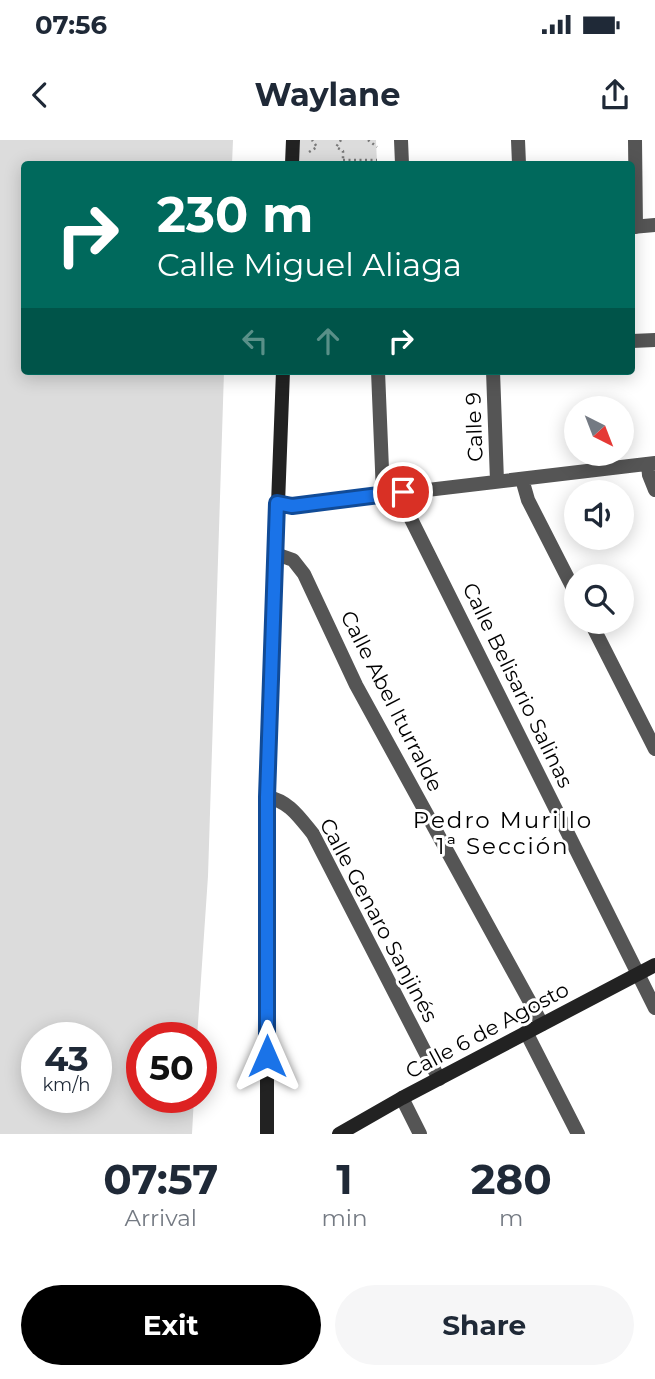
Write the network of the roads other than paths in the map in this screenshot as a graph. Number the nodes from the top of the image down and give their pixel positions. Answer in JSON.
{"nodes":[{"id":1,"x":293,"y":140,"type":"edge"},
{"id":2,"x":401,"y":140,"type":"edge"},
{"id":3,"x":518,"y":140,"type":"edge"},
{"id":4,"x":635,"y":140,"type":"edge"},
{"id":5,"x":292,"y":161,"type":"edge"},
{"id":6,"x":401,"y":161,"type":"edge"},
{"id":7,"x":519,"y":161,"type":"edge"},
{"id":8,"x":635,"y":161,"type":"edge"},
{"id":9,"x":655,"y":225,"type":"edge"},
{"id":10,"x":635,"y":227,"type":"edge"},
{"id":11,"x":655,"y":340,"type":"edge"},
{"id":12,"x":635,"y":341,"type":"edge"},
{"id":13,"x":283,"y":375,"type":"edge"},
{"id":14,"x":378,"y":375,"type":"edge"},
{"id":15,"x":493,"y":375,"type":"edge"},
{"id":16,"x":651,"y":463,"type":"edge"},
{"id":17,"x":522,"y":479,"type":"junction"},
{"id":18,"x":497,"y":481,"type":"junction"},
{"id":19,"x":655,"y":490,"type":"edge"},
{"id":20,"x":403,"y":492,"type":"junction"},
{"id":21,"x":383,"y":494,"type":"junction"},
{"id":22,"x":277,"y":503,"type":"junction"},
{"id":23,"x":276,"y":554,"type":"junction"},
{"id":24,"x":564,"y":570,"type":"edge"},
{"id":25,"x":597,"y":634,"type":"edge"},
{"id":26,"x":655,"y":749,"type":"edge"},
{"id":27,"x":267,"y":797,"type":"junction"},
{"id":28,"x":655,"y":965,"type":"edge"},
{"id":29,"x":639,"y":975,"type":"junction"},
{"id":30,"x":655,"y":1008,"type":"edge"},
{"id":31,"x":542,"y":1024,"type":"junction"},
{"id":32,"x":526,"y":1032,"type":"junction"},
{"id":33,"x":439,"y":1079,"type":"junction"},
{"id":34,"x":402,"y":1098,"type":"junction"},
{"id":35,"x":267,"y":1134,"type":"edge"},
{"id":36,"x":339,"y":1134,"type":"edge"},
{"id":37,"x":420,"y":1134,"type":"edge"},
{"id":38,"x":578,"y":1134,"type":"edge"}],
"edges":[{"from":1,"to":5,"type":"main road"},
{"from":2,"to":6,"type":"street"},
{"from":3,"to":7,"type":"street"},
{"from":4,"to":8,"type":"street"},
{"from":9,"to":10,"type":"street"},
{"from":11,"to":12,"type":"street"},
{"from":13,"to":22,"type":"main road"},
{"from":14,"to":21,"type":"street"},
{"from":15,"to":18,"type":"street","name":"Calle 9"},
{"from":16,"to":17,"type":"street"},
{"from":16,"to":19,"type":"street"},
{"from":17,"to":18,"type":"street"},
{"from":17,"to":24,"type":"street"},
{"from":18,"to":20,"type":"street"},
{"from":20,"to":21,"type":"street"},
{"from":20,"to":29,"type":"street","name":"Calle Belisario Salinas"},
{"from":21,"to":22,"type":"street"},
{"from":22,"to":23,"type":"main road"},
{"from":23,"to":27,"type":"main road"},
{"from":23,"to":31,"type":"street","name":"Calle Abel Iturralde"},
{"from":25,"to":26,"type":"street"},
{"from":27,"to":33,"type":"street","name":"Calle Genaro Sanjinés"},
{"from":27,"to":35,"type":"main road"},
{"from":28,"to":29,"type":"main road","name":"Calle 6 de Agosto"},
{"from":29,"to":30,"type":"street","name":"Calle Belisario Salinas"},
{"from":29,"to":31,"type":"main road","name":"Calle 6 de Agosto"},
{"from":31,"to":32,"type":"main road","name":"Calle 6 de Agosto"},
{"from":32,"to":33,"type":"main road","name":"Calle 6 de Agosto"},
{"from":32,"to":38,"type":"street"},
{"from":33,"to":34,"type":"main road","name":"Calle 6 de Agosto"},
{"from":34,"to":36,"type":"main road","name":"Calle 6 de Agosto"},
{"from":34,"to":37,"type":"street"}]}
